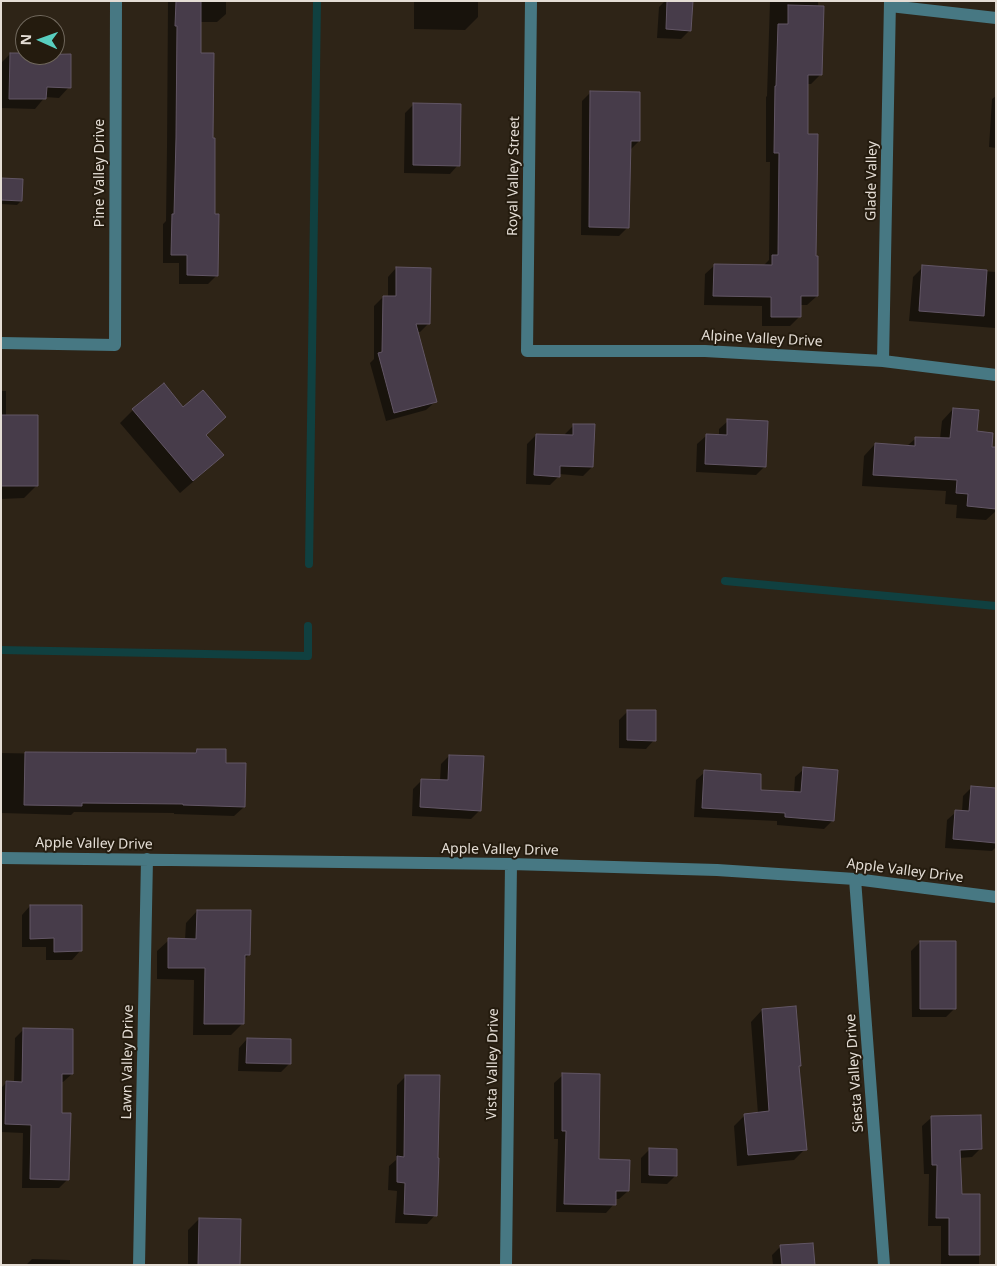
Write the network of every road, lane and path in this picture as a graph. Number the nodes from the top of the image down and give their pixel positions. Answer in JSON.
{"nodes":[{"id":1,"x":116,"y":1,"type":"edge"},
{"id":2,"x":531,"y":1,"type":"edge"},
{"id":3,"x":890,"y":3,"type":"edge"},
{"id":4,"x":996,"y":18,"type":"edge"},
{"id":5,"x":1,"y":343,"type":"edge"},
{"id":6,"x":526,"y":351,"type":"joint"},
{"id":7,"x":884,"y":361,"type":"junction"},
{"id":8,"x":996,"y":375,"type":"edge"},
{"id":9,"x":1,"y":858,"type":"edge"},
{"id":10,"x":147,"y":859,"type":"junction"},
{"id":11,"x":511,"y":864,"type":"junction"},
{"id":12,"x":855,"y":879,"type":"junction"},
{"id":13,"x":996,"y":897,"type":"edge"},
{"id":14,"x":139,"y":1265,"type":"edge"},
{"id":15,"x":506,"y":1265,"type":"edge"},
{"id":16,"x":884,"y":1265,"type":"edge"}],
"edges":[{"from":1,"to":5,"type":"street","name":"Pine Valley Drive"},
{"from":2,"to":6,"type":"street","name":"Royal Valley Street"},
{"from":3,"to":4,"type":"street"},
{"from":3,"to":7,"type":"street","name":"Glade Valley"},
{"from":6,"to":7,"type":"street","name":"Alpine Valley Drive"},
{"from":7,"to":8,"type":"street","name":"Alpine Valley Drive"},
{"from":9,"to":10,"type":"street","name":"Apple Valley Drive"},
{"from":10,"to":11,"type":"street","name":"Apple Valley Drive"},
{"from":10,"to":14,"type":"street","name":"Lawn Valley Drive"},
{"from":11,"to":12,"type":"street","name":"Apple Valley Drive"},
{"from":11,"to":15,"type":"street","name":"Vista Valley Drive"},
{"from":12,"to":13,"type":"street","name":"Apple Valley Drive"},
{"from":12,"to":16,"type":"street","name":"Siesta Valley Drive"}]}
